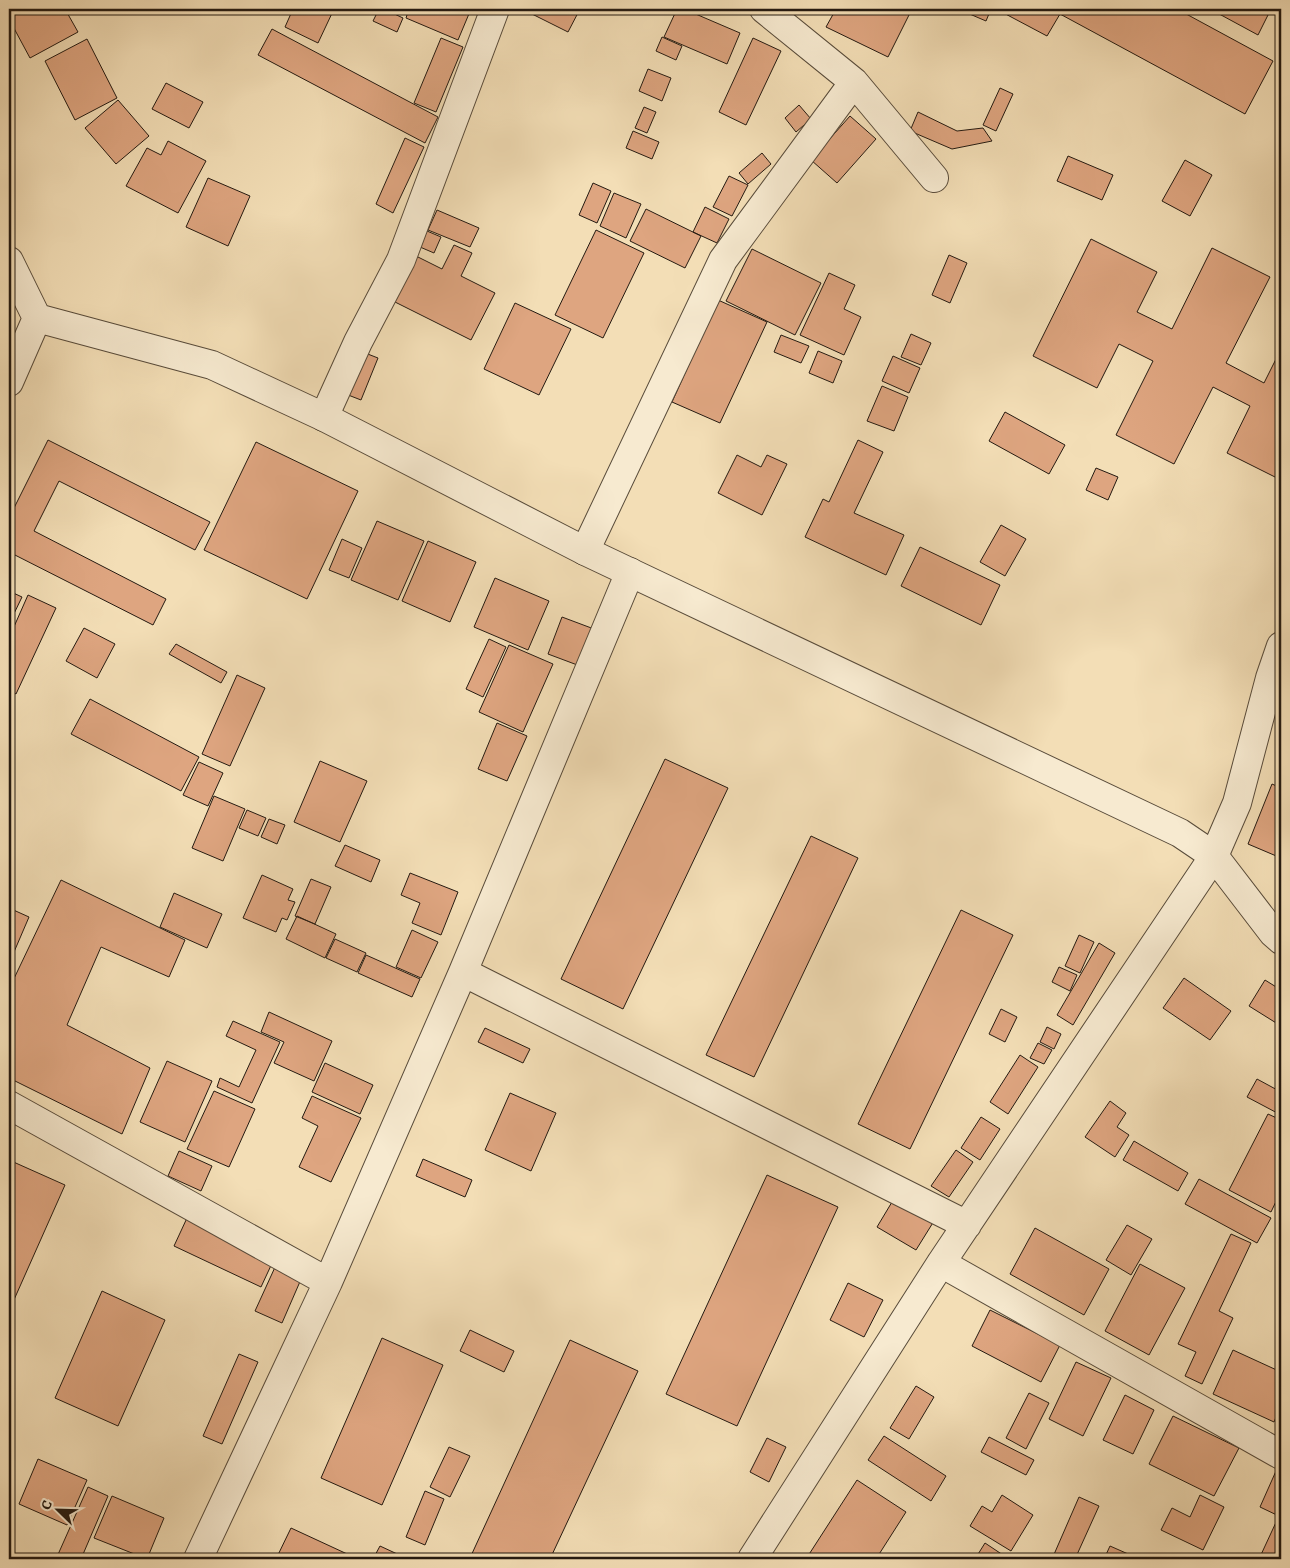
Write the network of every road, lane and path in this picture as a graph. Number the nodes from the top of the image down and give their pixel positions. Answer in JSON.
{"nodes":[{"id":1,"x":495,"y":9,"type":"edge"},
{"id":2,"x":764,"y":9,"type":"edge"},
{"id":3,"x":854,"y":82,"type":"junction"},
{"id":4,"x":934,"y":178,"type":"dead end"},
{"id":5,"x":9,"y":261,"type":"edge"},
{"id":6,"x":37,"y":318,"type":"junction"},
{"id":7,"x":9,"y":382,"type":"edge"},
{"id":8,"x":324,"y":417,"type":"junction"},
{"id":9,"x":585,"y":551,"type":"junction"},
{"id":10,"x":630,"y":572,"type":"junction"},
{"id":11,"x":1281,"y":646,"type":"edge"},
{"id":12,"x":1214,"y":856,"type":"junction"},
{"id":13,"x":1281,"y":940,"type":"edge"},
{"id":14,"x":463,"y":972,"type":"junction"},
{"id":15,"x":9,"y":1105,"type":"edge"},
{"id":16,"x":967,"y":1225,"type":"junction"},
{"id":17,"x":941,"y":1263,"type":"junction"},
{"id":18,"x":328,"y":1282,"type":"junction"},
{"id":19,"x":1281,"y":1455,"type":"edge"},
{"id":20,"x":198,"y":1559,"type":"edge"},
{"id":21,"x":752,"y":1559,"type":"edge"}],
"edges":[{"from":1,"to":8,"type":"street"},
{"from":2,"to":3,"type":"street"},
{"from":3,"to":4,"type":"street"},
{"from":3,"to":9,"type":"street"},
{"from":5,"to":6,"type":"street"},
{"from":6,"to":7,"type":"street"},
{"from":6,"to":8,"type":"street"},
{"from":8,"to":9,"type":"street"},
{"from":9,"to":10,"type":"street"},
{"from":10,"to":12,"type":"street"},
{"from":10,"to":14,"type":"street"},
{"from":11,"to":12,"type":"street"},
{"from":12,"to":13,"type":"street"},
{"from":12,"to":16,"type":"street"},
{"from":14,"to":16,"type":"street"},
{"from":14,"to":18,"type":"street"},
{"from":15,"to":18,"type":"street"},
{"from":16,"to":17,"type":"street"},
{"from":17,"to":19,"type":"street"},
{"from":17,"to":21,"type":"street"},
{"from":18,"to":20,"type":"street"}]}
